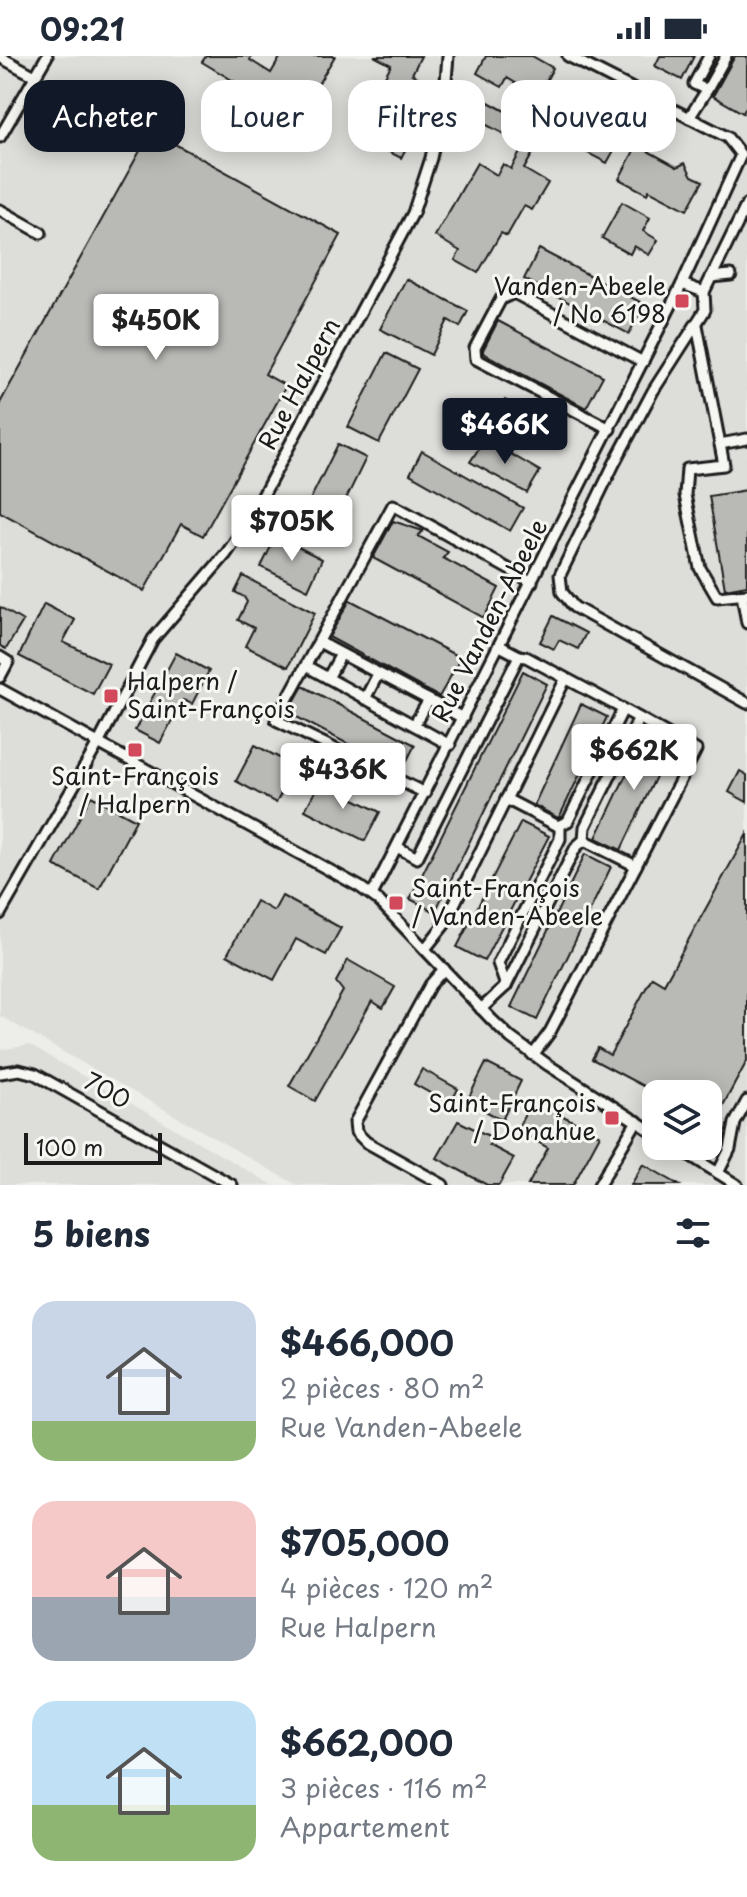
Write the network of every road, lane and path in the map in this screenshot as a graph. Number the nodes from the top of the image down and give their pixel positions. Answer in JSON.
{"nodes":[{"id":1,"x":47,"y":56,"type":"edge"},
{"id":2,"x":448,"y":56,"type":"edge"},
{"id":3,"x":568,"y":56,"type":"edge"},
{"id":4,"x":709,"y":56,"type":"edge"},
{"id":5,"x":726,"y":56,"type":"edge"},
{"id":6,"x":0,"y":57,"type":"edge"},
{"id":7,"x":35,"y":76,"type":"junction"},
{"id":8,"x":707,"y":90,"type":"junction"},
{"id":9,"x":689,"y":118,"type":"junction"},
{"id":10,"x":0,"y":137,"type":"edge"},
{"id":11,"x":747,"y":145,"type":"edge"},
{"id":12,"x":741,"y":155,"type":"junction"},
{"id":13,"x":747,"y":204,"type":"edge"},
{"id":14,"x":0,"y":210,"type":"edge"},
{"id":15,"x":41,"y":233,"type":"dead end"},
{"id":16,"x":731,"y":275,"type":"dead end"},
{"id":17,"x":711,"y":277,"type":"junction"},
{"id":18,"x":682,"y":284,"type":"junction"},
{"id":19,"x":704,"y":292,"type":"junction"},
{"id":20,"x":697,"y":325,"type":"junction"},
{"id":21,"x":643,"y":362,"type":"junction"},
{"id":22,"x":610,"y":429,"type":"junction"},
{"id":23,"x":747,"y":439,"type":"edge"},
{"id":24,"x":720,"y":444,"type":"junction"},
{"id":25,"x":599,"y":450,"type":"junction"},
{"id":26,"x":614,"y":464,"type":"junction"},
{"id":27,"x":532,"y":582,"type":"junction"},
{"id":28,"x":744,"y":594,"type":"edge"},
{"id":29,"x":747,"y":623,"type":"edge"},
{"id":30,"x":319,"y":642,"type":"junction"},
{"id":31,"x":500,"y":646,"type":"junction"},
{"id":32,"x":341,"y":654,"type":"junction"},
{"id":33,"x":519,"y":656,"type":"junction"},
{"id":34,"x":0,"y":657,"type":"edge"},
{"id":35,"x":306,"y":666,"type":"junction"},
{"id":36,"x":378,"y":674,"type":"junction"},
{"id":37,"x":0,"y":677,"type":"edge"},
{"id":38,"x":328,"y":678,"type":"junction"},
{"id":39,"x":565,"y":680,"type":"junction"},
{"id":40,"x":0,"y":689,"type":"edge"},
{"id":41,"x":365,"y":699,"type":"junction"},
{"id":42,"x":429,"y":700,"type":"junction"},
{"id":43,"x":747,"y":703,"type":"edge"},
{"id":44,"x":623,"y":709,"type":"junction"},
{"id":45,"x":463,"y":718,"type":"junction"},
{"id":46,"x":639,"y":718,"type":"junction"},
{"id":47,"x":414,"y":725,"type":"junction"},
{"id":48,"x":99,"y":742,"type":"junction"},
{"id":49,"x":450,"y":745,"type":"junction"},
{"id":50,"x":441,"y":762,"type":"junction"},
{"id":51,"x":460,"y":773,"type":"junction"},
{"id":52,"x":425,"y":793,"type":"junction"},
{"id":53,"x":506,"y":799,"type":"junction"},
{"id":54,"x":419,"y":805,"type":"junction"},
{"id":55,"x":438,"y":816,"type":"junction"},
{"id":56,"x":560,"y":827,"type":"junction"},
{"id":57,"x":584,"y":840,"type":"junction"},
{"id":58,"x":397,"y":847,"type":"junction"},
{"id":59,"x":636,"y":866,"type":"junction"},
{"id":60,"x":372,"y":895,"type":"junction"},
{"id":61,"x":0,"y":914,"type":"edge"},
{"id":62,"x":425,"y":949,"type":"junction"},
{"id":63,"x":444,"y":969,"type":"junction"},
{"id":64,"x":506,"y":986,"type":"junction"},
{"id":65,"x":481,"y":1009,"type":"junction"},
{"id":66,"x":533,"y":1055,"type":"junction"},
{"id":67,"x":0,"y":1073,"type":"edge"},
{"id":68,"x":747,"y":1101,"type":"edge"},
{"id":69,"x":637,"y":1121,"type":"junction"},
{"id":70,"x":642,"y":1124,"type":"edge"},
{"id":71,"x":697,"y":1160,"type":"edge"},
{"id":72,"x":718,"y":1173,"type":"junction"},
{"id":73,"x":232,"y":1185,"type":"edge"},
{"id":74,"x":443,"y":1185,"type":"edge"},
{"id":75,"x":599,"y":1185,"type":"edge"},
{"id":76,"x":737,"y":1185,"type":"edge"}],
"edges":[{"from":1,"to":7,"type":"street"},
{"from":2,"to":48,"type":"street","name":"Rue Halpern"},
{"from":3,"to":9,"type":"street"},
{"from":4,"to":8,"type":"street"},
{"from":5,"to":8,"type":"street"},
{"from":6,"to":7,"type":"street"},
{"from":7,"to":10,"type":"street"},
{"from":8,"to":9,"type":"street"},
{"from":9,"to":12,"type":"street"},
{"from":11,"to":12,"type":"street","name":"Rue Vanden-Abeele"},
{"from":12,"to":18,"type":"street","name":"Rue Vanden-Abeele"},
{"from":13,"to":17,"type":"street"},
{"from":14,"to":15,"type":"street"},
{"from":16,"to":17,"type":"street"},
{"from":17,"to":19,"type":"street"},
{"from":18,"to":19,"type":"street"},
{"from":18,"to":21,"type":"street","name":"Rue Vanden-Abeele"},
{"from":19,"to":20,"type":"street"},
{"from":20,"to":24,"type":"street"},
{"from":20,"to":26,"type":"street"},
{"from":21,"to":22,"type":"street","name":"Rue Vanden-Abeele"},
{"from":21,"to":22,"type":"street"},
{"from":22,"to":25,"type":"street","name":"Rue Vanden-Abeele"},
{"from":23,"to":24,"type":"street"},
{"from":24,"to":28,"type":"street"},
{"from":25,"to":26,"type":"street"},
{"from":25,"to":27,"type":"street","name":"Rue Vanden-Abeele"},
{"from":26,"to":43,"type":"street"},
{"from":27,"to":30,"type":"street"},
{"from":27,"to":31,"type":"street","name":"Rue Vanden-Abeele"},
{"from":28,"to":29,"type":"street"},
{"from":30,"to":32,"type":"street"},
{"from":30,"to":35,"type":"street"},
{"from":31,"to":33,"type":"street"},
{"from":31,"to":45,"type":"street","name":"Rue Vanden-Abeele"},
{"from":32,"to":36,"type":"street"},
{"from":32,"to":38,"type":"street"},
{"from":33,"to":39,"type":"street"},
{"from":33,"to":51,"type":"street"},
{"from":34,"to":37,"type":"street"},
{"from":35,"to":38,"type":"street"},
{"from":35,"to":52,"type":"street"},
{"from":36,"to":41,"type":"street"},
{"from":36,"to":42,"type":"street"},
{"from":38,"to":41,"type":"street"},
{"from":39,"to":44,"type":"street"},
{"from":39,"to":53,"type":"street"},
{"from":40,"to":48,"type":"street"},
{"from":41,"to":47,"type":"street"},
{"from":42,"to":45,"type":"street"},
{"from":42,"to":47,"type":"street"},
{"from":44,"to":46,"type":"street"},
{"from":44,"to":56,"type":"street"},
{"from":45,"to":49,"type":"street","name":"Rue Vanden-Abeele"},
{"from":46,"to":57,"type":"street"},
{"from":46,"to":59,"type":"street"},
{"from":47,"to":49,"type":"street"},
{"from":48,"to":60,"type":"street"},
{"from":48,"to":61,"type":"street","name":"Rue Halpern"},
{"from":49,"to":50,"type":"street","name":"Rue Vanden-Abeele"},
{"from":50,"to":51,"type":"street"},
{"from":50,"to":52,"type":"street","name":"Rue Vanden-Abeele"},
{"from":51,"to":55,"type":"street"},
{"from":52,"to":54,"type":"street","name":"Rue Vanden-Abeele"},
{"from":53,"to":56,"type":"street"},
{"from":53,"to":62,"type":"street"},
{"from":54,"to":55,"type":"street"},
{"from":54,"to":58,"type":"street","name":"Rue Vanden-Abeele"},
{"from":55,"to":58,"type":"street"},
{"from":56,"to":64,"type":"street"},
{"from":57,"to":59,"type":"street"},
{"from":57,"to":64,"type":"street"},
{"from":58,"to":60,"type":"street","name":"Rue Vanden-Abeele"},
{"from":59,"to":66,"type":"street"},
{"from":60,"to":62,"type":"street"},
{"from":62,"to":63,"type":"street"},
{"from":63,"to":65,"type":"street"},
{"from":63,"to":74,"type":"street"},
{"from":64,"to":65,"type":"street"},
{"from":65,"to":66,"type":"street"},
{"from":66,"to":69,"type":"street"},
{"from":67,"to":73,"type":"street","name":"700"},
{"from":68,"to":72,"type":"street"},
{"from":69,"to":70,"type":"street"},
{"from":69,"to":75,"type":"street"},
{"from":71,"to":72,"type":"street"},
{"from":72,"to":76,"type":"street"}]}
